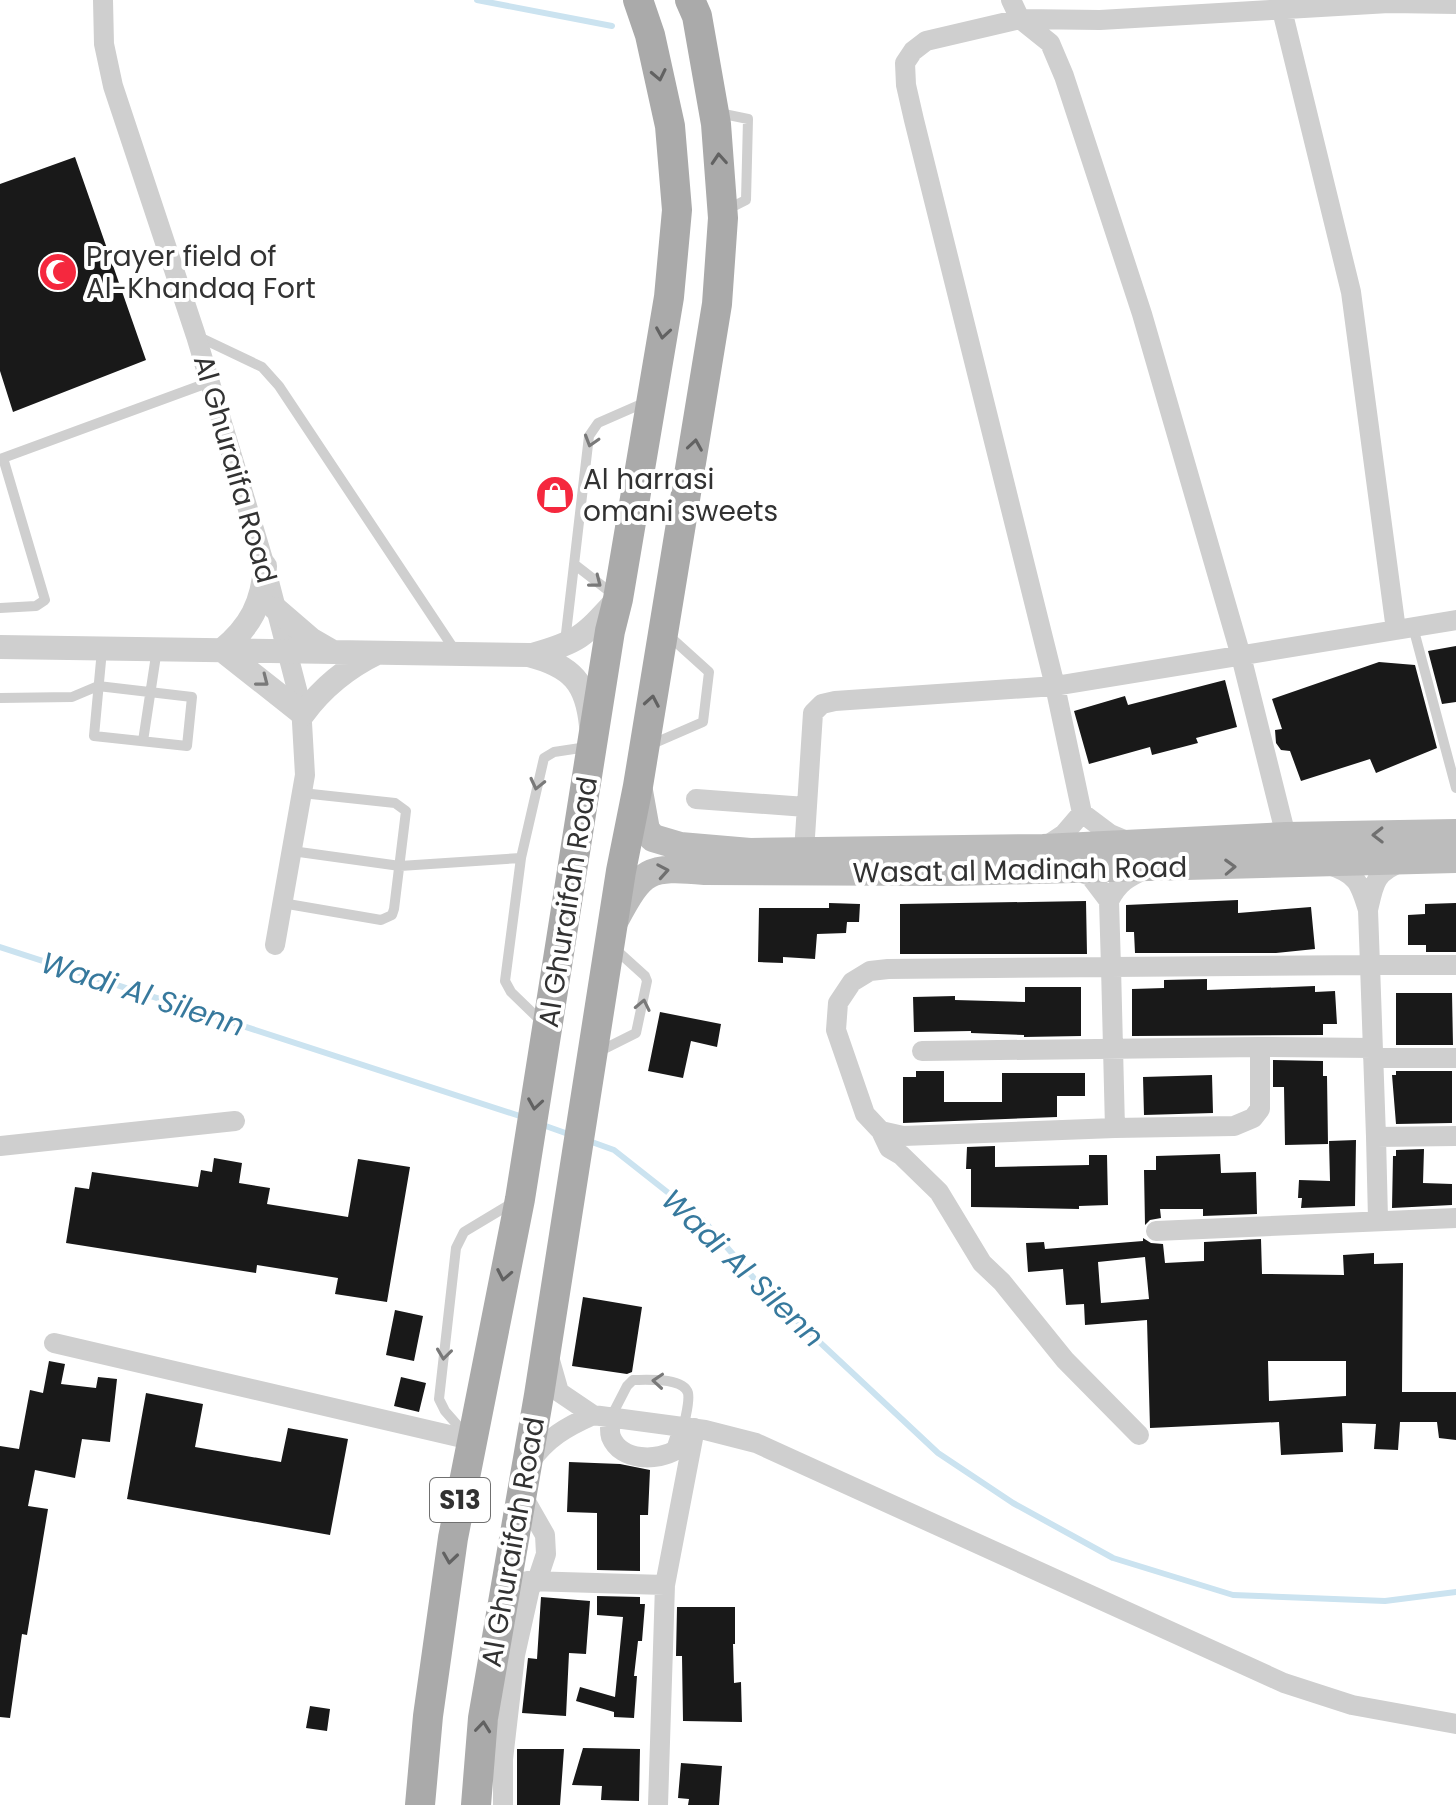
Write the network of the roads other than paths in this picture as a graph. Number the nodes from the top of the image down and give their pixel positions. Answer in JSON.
{"nodes":[{"id":1,"x":103,"y":0,"type":"edge"},
{"id":2,"x":638,"y":0,"type":"edge"},
{"id":3,"x":1011,"y":0,"type":"edge"},
{"id":4,"x":1456,"y":4,"type":"edge"},
{"id":5,"x":694,"y":5,"type":"edge"},
{"id":6,"x":1282,"y":10,"type":"junction"},
{"id":7,"x":1020,"y":19,"type":"junction"},
{"id":8,"x":196,"y":336,"type":"junction"},
{"id":9,"x":210,"y":382,"type":"junction"},
{"id":10,"x":652,"y":400,"type":"junction"},
{"id":11,"x":2,"y":459,"type":"edge"},
{"id":12,"x":574,"y":564,"type":"junction"},
{"id":13,"x":265,"y":566,"type":"junction"},
{"id":14,"x":618,"y":599,"type":"junction"},
{"id":15,"x":0,"y":608,"type":"edge"},
{"id":16,"x":276,"y":609,"type":"junction"},
{"id":17,"x":1456,"y":620,"type":"edge"},
{"id":18,"x":1404,"y":628,"type":"junction"},
{"id":19,"x":664,"y":631,"type":"junction"},
{"id":20,"x":565,"y":646,"type":"junction"},
{"id":21,"x":0,"y":647,"type":"edge"},
{"id":22,"x":102,"y":648,"type":"junction"},
{"id":23,"x":157,"y":649,"type":"junction"},
{"id":24,"x":222,"y":650,"type":"junction"},
{"id":25,"x":286,"y":651,"type":"junction"},
{"id":26,"x":333,"y":652,"type":"junction"},
{"id":27,"x":377,"y":653,"type":"junction"},
{"id":28,"x":458,"y":654,"type":"junction"},
{"id":29,"x":529,"y":655,"type":"junction"},
{"id":30,"x":1241,"y":656,"type":"junction"},
{"id":31,"x":98,"y":686,"type":"junction"},
{"id":32,"x":1055,"y":686,"type":"junction"},
{"id":33,"x":150,"y":692,"type":"junction"},
{"id":34,"x":0,"y":698,"type":"edge"},
{"id":35,"x":303,"y":714,"type":"junction"},
{"id":36,"x":143,"y":741,"type":"junction"},
{"id":37,"x":593,"y":746,"type":"junction"},
{"id":38,"x":644,"y":748,"type":"junction"},
{"id":39,"x":638,"y":786,"type":"junction"},
{"id":40,"x":1456,"y":788,"type":"edge"},
{"id":41,"x":302,"y":793,"type":"junction"},
{"id":42,"x":696,"y":799,"type":"dead end"},
{"id":43,"x":806,"y":807,"type":"junction"},
{"id":44,"x":1082,"y":813,"type":"junction"},
{"id":45,"x":1456,"y":833,"type":"edge"},
{"id":46,"x":1286,"y":836,"type":"junction"},
{"id":47,"x":1129,"y":842,"type":"junction"},
{"id":48,"x":1043,"y":848,"type":"junction"},
{"id":49,"x":292,"y":851,"type":"junction"},
{"id":50,"x":804,"y":852,"type":"junction"},
{"id":51,"x":521,"y":858,"type":"junction"},
{"id":52,"x":1456,"y":859,"type":"edge"},
{"id":53,"x":1405,"y":861,"type":"junction"},
{"id":54,"x":1325,"y":864,"type":"junction"},
{"id":55,"x":400,"y":866,"type":"junction"},
{"id":56,"x":1146,"y":869,"type":"junction"},
{"id":57,"x":1074,"y":870,"type":"junction"},
{"id":58,"x":1109,"y":901,"type":"junction"},
{"id":59,"x":282,"y":903,"type":"junction"},
{"id":60,"x":1368,"y":910,"type":"junction"},
{"id":61,"x":611,"y":934,"type":"junction"},
{"id":62,"x":275,"y":945,"type":"dead end"},
{"id":63,"x":1370,"y":965,"type":"junction"},
{"id":64,"x":1456,"y":965,"type":"edge"},
{"id":65,"x":1111,"y":967,"type":"junction"},
{"id":66,"x":548,"y":1027,"type":"junction"},
{"id":67,"x":1111,"y":1047,"type":"junction"},
{"id":68,"x":1260,"y":1047,"type":"junction"},
{"id":69,"x":922,"y":1051,"type":"dead end"},
{"id":70,"x":1373,"y":1053,"type":"junction"},
{"id":71,"x":592,"y":1054,"type":"junction"},
{"id":72,"x":1456,"y":1058,"type":"edge"},
{"id":73,"x":235,"y":1121,"type":"dead end"},
{"id":74,"x":1115,"y":1128,"type":"junction"},
{"id":75,"x":881,"y":1131,"type":"junction"},
{"id":76,"x":1456,"y":1136,"type":"edge"},
{"id":77,"x":1376,"y":1137,"type":"junction"},
{"id":78,"x":0,"y":1146,"type":"edge"},
{"id":79,"x":520,"y":1199,"type":"junction"},
{"id":80,"x":1456,"y":1218,"type":"edge"},
{"id":81,"x":1378,"y":1219,"type":"junction"},
{"id":82,"x":1156,"y":1231,"type":"dead end"},
{"id":83,"x":547,"y":1341,"type":"junction"},
{"id":84,"x":54,"y":1343,"type":"dead end"},
{"id":85,"x":602,"y":1416,"type":"junction"},
{"id":86,"x":690,"y":1427,"type":"junction"},
{"id":87,"x":1139,"y":1435,"type":"dead end"},
{"id":88,"x":471,"y":1440,"type":"junction"},
{"id":89,"x":523,"y":1480,"type":"junction"},
{"id":90,"x":521,"y":1581,"type":"junction"},
{"id":91,"x":665,"y":1585,"type":"junction"},
{"id":92,"x":1456,"y":1724,"type":"edge"},
{"id":93,"x":420,"y":1805,"type":"edge"},
{"id":94,"x":476,"y":1805,"type":"edge"},
{"id":95,"x":503,"y":1805,"type":"edge"},
{"id":96,"x":658,"y":1805,"type":"edge"}],
"edges":[{"from":1,"to":8,"type":"street","name":"Al Ghuraifa Road"},
{"from":2,"to":10,"type":"main road","name":"Al Ghuraifah Road","number":"S13","one_way":true},
{"from":3,"to":7,"type":"street"},
{"from":4,"to":6,"type":"street"},
{"from":19,"to":5,"type":"main road","name":"Al Ghuraifah Road","number":"S13","one_way":true},
{"from":6,"to":7,"type":"street"},
{"from":6,"to":18,"type":"street"},
{"from":7,"to":30,"type":"street"},
{"from":7,"to":32,"type":"street"},
{"from":8,"to":9,"type":"street","name":"Al Ghuraifa Road"},
{"from":8,"to":28,"type":"lane"},
{"from":9,"to":11,"type":"lane"},
{"from":9,"to":13,"type":"street","name":"Al Ghuraifa Road"},
{"from":10,"to":12,"type":"lane","one_way":true},
{"from":10,"to":14,"type":"main road","name":"Al Ghuraifah Road","number":"S13"},
{"from":11,"to":15,"type":"lane"},
{"from":12,"to":14,"type":"lane","one_way":true},
{"from":12,"to":20,"type":"lane"},
{"from":13,"to":16,"type":"street","name":"Al Ghuraifa Road"},
{"from":13,"to":24,"type":"street"},
{"from":14,"to":20,"type":"street"},
{"from":14,"to":37,"type":"main road","name":"Al Ghuraifah Road","number":"S13"},
{"from":16,"to":25,"type":"street","name":"Al Ghuraifa Road"},
{"from":16,"to":26,"type":"street"},
{"from":17,"to":18,"type":"street"},
{"from":18,"to":30,"type":"street"},
{"from":18,"to":40,"type":"lane"},
{"from":38,"to":19,"type":"main road","name":"Al Ghuraifah Road","number":"S13","one_way":true},
{"from":19,"to":38,"type":"lane"},
{"from":20,"to":29,"type":"street"},
{"from":21,"to":22,"type":"street"},
{"from":22,"to":23,"type":"street"},
{"from":22,"to":31,"type":"lane"},
{"from":23,"to":24,"type":"street"},
{"from":23,"to":33,"type":"lane"},
{"from":24,"to":25,"type":"street"},
{"from":24,"to":35,"type":"street","one_way":true},
{"from":25,"to":26,"type":"street"},
{"from":25,"to":35,"type":"street","name":"Al Ghuraifa Road"},
{"from":26,"to":27,"type":"street"},
{"from":27,"to":28,"type":"street"},
{"from":27,"to":35,"type":"street"},
{"from":28,"to":29,"type":"street"},
{"from":29,"to":37,"type":"street"},
{"from":30,"to":32,"type":"street"},
{"from":30,"to":46,"type":"street"},
{"from":31,"to":33,"type":"lane"},
{"from":31,"to":34,"type":"lane"},
{"from":31,"to":36,"type":"lane"},
{"from":32,"to":43,"type":"street"},
{"from":32,"to":44,"type":"street"},
{"from":33,"to":36,"type":"lane"},
{"from":33,"to":36,"type":"lane"},
{"from":35,"to":41,"type":"street","name":"Al Ghuraifa Road"},
{"from":37,"to":51,"type":"lane","one_way":true},
{"from":37,"to":66,"type":"main road","name":"Al Ghuraifah Road","number":"S13"},
{"from":38,"to":39,"type":"main road","name":"Al Ghuraifah Road","number":"S13"},
{"from":39,"to":50,"type":"main road","name":"Wasat al Madinah Road"},
{"from":39,"to":61,"type":"main road","name":"Al Ghuraifah Road","number":"S13"},
{"from":41,"to":49,"type":"street","name":"Al Ghuraifa Road"},
{"from":41,"to":55,"type":"lane"},
{"from":42,"to":43,"type":"street"},
{"from":43,"to":50,"type":"street"},
{"from":44,"to":47,"type":"street"},
{"from":44,"to":48,"type":"street"},
{"from":45,"to":46,"type":"main road","name":"Wasat al Madinah Road","one_way":true},
{"from":46,"to":47,"type":"main road","name":"Wasat al Madinah Road"},
{"from":47,"to":48,"type":"main road","name":"Wasat al Madinah Road"},
{"from":48,"to":50,"type":"main road","name":"Wasat al Madinah Road"},
{"from":49,"to":55,"type":"lane"},
{"from":49,"to":59,"type":"street","name":"Al Ghuraifa Road"},
{"from":51,"to":55,"type":"lane"},
{"from":51,"to":66,"type":"lane"},
{"from":52,"to":53,"type":"main road","name":"Wasat al Madinah Road"},
{"from":53,"to":54,"type":"main road","name":"Wasat al Madinah Road"},
{"from":53,"to":60,"type":"street"},
{"from":56,"to":54,"type":"main road","name":"Wasat al Madinah Road","one_way":true},
{"from":54,"to":60,"type":"street"},
{"from":55,"to":59,"type":"lane"},
{"from":56,"to":57,"type":"main road","name":"Wasat al Madinah Road"},
{"from":56,"to":58,"type":"street"},
{"from":57,"to":58,"type":"street"},
{"from":61,"to":57,"type":"main road","name":"Wasat al Madinah Road","one_way":true},
{"from":58,"to":65,"type":"street"},
{"from":59,"to":62,"type":"street","name":"Al Ghuraifa Road"},
{"from":60,"to":63,"type":"street"},
{"from":61,"to":71,"type":"main road","name":"Al Ghuraifah Road","number":"S13"},
{"from":71,"to":61,"type":"lane","one_way":true},
{"from":63,"to":64,"type":"street"},
{"from":63,"to":65,"type":"street"},
{"from":63,"to":70,"type":"street"},
{"from":65,"to":67,"type":"street"},
{"from":65,"to":75,"type":"street"},
{"from":66,"to":79,"type":"main road","name":"Al Ghuraifah Road","number":"S13","one_way":true},
{"from":67,"to":68,"type":"street"},
{"from":67,"to":69,"type":"street"},
{"from":67,"to":74,"type":"street"},
{"from":68,"to":70,"type":"street"},
{"from":68,"to":74,"type":"street"},
{"from":70,"to":72,"type":"street"},
{"from":70,"to":77,"type":"street"},
{"from":71,"to":83,"type":"main road","name":"Al Ghuraifah Road","number":"S13"},
{"from":73,"to":78,"type":"street"},
{"from":74,"to":75,"type":"street"},
{"from":75,"to":87,"type":"street"},
{"from":76,"to":77,"type":"street"},
{"from":77,"to":81,"type":"street"},
{"from":79,"to":88,"type":"main road","name":"Al Ghuraifah Road","number":"S13","one_way":true},
{"from":79,"to":88,"type":"lane","one_way":true},
{"from":80,"to":81,"type":"street"},
{"from":81,"to":82,"type":"street"},
{"from":83,"to":85,"type":"street"},
{"from":83,"to":89,"type":"main road","name":"Al Ghuraifah Road","number":"S13"},
{"from":84,"to":88,"type":"street"},
{"from":85,"to":86,"type":"street"},
{"from":85,"to":86,"type":"street"},
{"from":86,"to":85,"type":"lane","one_way":true},
{"from":85,"to":89,"type":"street"},
{"from":86,"to":91,"type":"street"},
{"from":86,"to":92,"type":"street"},
{"from":88,"to":93,"type":"main road","name":"Al Ghuraifah Road","number":"S13","one_way":true},
{"from":89,"to":90,"type":"main road","name":"Al Ghuraifah Road","number":"S13"},
{"from":90,"to":91,"type":"street"},
{"from":94,"to":90,"type":"main road","name":"Al Ghuraifah Road","number":"S13","one_way":true},
{"from":90,"to":95,"type":"street"},
{"from":91,"to":96,"type":"street"}]}
